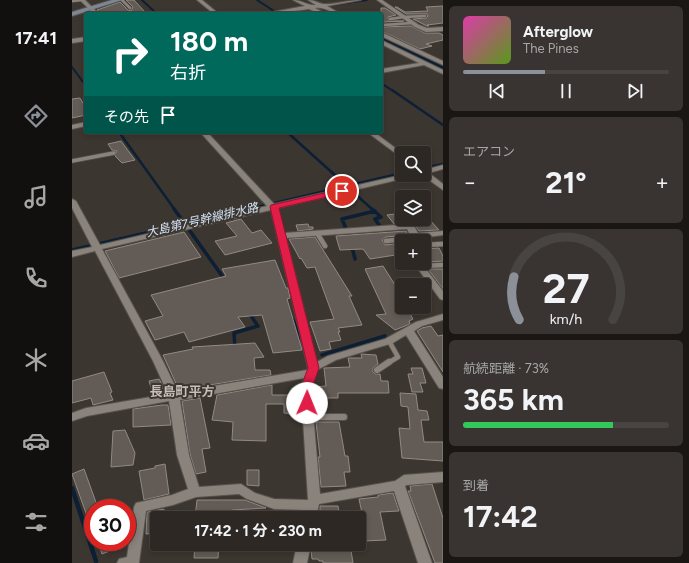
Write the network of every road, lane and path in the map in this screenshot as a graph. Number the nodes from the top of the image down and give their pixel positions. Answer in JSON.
{"nodes":[{"id":1,"x":82,"y":0,"type":"edge"},
{"id":2,"x":120,"y":0,"type":"edge"},
{"id":3,"x":199,"y":0,"type":"edge"},
{"id":4,"x":296,"y":0,"type":"edge"},
{"id":5,"x":310,"y":0,"type":"edge"},
{"id":6,"x":359,"y":0,"type":"edge"},
{"id":7,"x":379,"y":0,"type":"edge"},
{"id":8,"x":72,"y":1,"type":"edge"},
{"id":9,"x":320,"y":6,"type":"junction"},
{"id":10,"x":311,"y":7,"type":"junction"},
{"id":11,"x":130,"y":8,"type":"dead end"},
{"id":12,"x":94,"y":11,"type":"edge"},
{"id":13,"x":84,"y":12,"type":"edge"},
{"id":14,"x":214,"y":12,"type":"edge"},
{"id":15,"x":277,"y":12,"type":"edge"},
{"id":16,"x":320,"y":12,"type":"edge"},
{"id":17,"x":334,"y":12,"type":"edge"},
{"id":18,"x":72,"y":14,"type":"edge"},
{"id":19,"x":425,"y":16,"type":"dead end"},
{"id":20,"x":404,"y":17,"type":"junction"},
{"id":21,"x":390,"y":19,"type":"dead end"},
{"id":22,"x":412,"y":23,"type":"junction"},
{"id":23,"x":384,"y":25,"type":"dead end"},
{"id":24,"x":443,"y":29,"type":"edge"},
{"id":25,"x":383,"y":35,"type":"edge"},
{"id":26,"x":84,"y":40,"type":"edge"},
{"id":27,"x":72,"y":42,"type":"edge"},
{"id":28,"x":383,"y":43,"type":"edge"},
{"id":29,"x":440,"y":61,"type":"edge"},
{"id":30,"x":426,"y":63,"type":"junction"},
{"id":31,"x":383,"y":71,"type":"edge"},
{"id":32,"x":443,"y":72,"type":"edge"},
{"id":33,"x":84,"y":124,"type":"edge"},
{"id":34,"x":72,"y":127,"type":"edge"},
{"id":35,"x":206,"y":134,"type":"edge"},
{"id":36,"x":373,"y":134,"type":"edge"},
{"id":37,"x":395,"y":151,"type":"edge"},
{"id":38,"x":114,"y":153,"type":"dead end"},
{"id":39,"x":72,"y":161,"type":"edge"},
{"id":40,"x":443,"y":167,"type":"edge"},
{"id":41,"x":431,"y":171,"type":"edge"},
{"id":42,"x":395,"y":178,"type":"edge"},
{"id":43,"x":431,"y":179,"type":"edge"},
{"id":44,"x":443,"y":188,"type":"edge"},
{"id":45,"x":72,"y":201,"type":"edge"},
{"id":46,"x":271,"y":206,"type":"junction"},
{"id":47,"x":317,"y":233,"type":"junction"},
{"id":48,"x":443,"y":233,"type":"edge"},
{"id":49,"x":415,"y":234,"type":"edge"},
{"id":50,"x":431,"y":235,"type":"edge"},
{"id":51,"x":281,"y":236,"type":"junction"},
{"id":52,"x":395,"y":240,"type":"edge"},
{"id":53,"x":386,"y":241,"type":"dead end"},
{"id":54,"x":443,"y":244,"type":"edge"},
{"id":55,"x":431,"y":245,"type":"edge"},
{"id":56,"x":95,"y":246,"type":"junction"},
{"id":57,"x":326,"y":246,"type":"dead end"},
{"id":58,"x":72,"y":254,"type":"edge"},
{"id":59,"x":431,"y":265,"type":"edge"},
{"id":60,"x":443,"y":266,"type":"edge"},
{"id":61,"x":431,"y":282,"type":"edge"},
{"id":62,"x":443,"y":297,"type":"edge"},
{"id":63,"x":443,"y":317,"type":"edge"},
{"id":64,"x":408,"y":330,"type":"junction"},
{"id":65,"x":389,"y":341,"type":"junction"},
{"id":66,"x":312,"y":370,"type":"junction"},
{"id":67,"x":377,"y":370,"type":"dead end"},
{"id":68,"x":443,"y":385,"type":"edge"},
{"id":69,"x":174,"y":396,"type":"junction"},
{"id":70,"x":72,"y":417,"type":"edge"},
{"id":71,"x":344,"y":417,"type":"dead end"},
{"id":72,"x":308,"y":418,"type":"junction"},
{"id":73,"x":443,"y":477,"type":"edge"},
{"id":74,"x":398,"y":485,"type":"junction"},
{"id":75,"x":195,"y":492,"type":"junction"},
{"id":76,"x":314,"y":502,"type":"junction"},
{"id":77,"x":312,"y":511,"type":"edge"},
{"id":78,"x":303,"y":551,"type":"edge"},
{"id":79,"x":124,"y":563,"type":"edge"},
{"id":80,"x":300,"y":563,"type":"edge"},
{"id":81,"x":425,"y":563,"type":"edge"}],
"edges":[{"from":1,"to":8,"type":"lane"},
{"from":1,"to":12,"type":"street"},
{"from":2,"to":11,"type":"lane"},
{"from":2,"to":12,"type":"street"},
{"from":3,"to":14,"type":"street"},
{"from":4,"to":10,"type":"street"},
{"from":5,"to":9,"type":"street"},
{"from":6,"to":9,"type":"street"},
{"from":7,"to":20,"type":"street"},
{"from":9,"to":10,"type":"street"},
{"from":9,"to":17,"type":"street"},
{"from":10,"to":15,"type":"street"},
{"from":10,"to":16,"type":"street"},
{"from":13,"to":18,"type":"street"},
{"from":19,"to":20,"type":"lane"},
{"from":20,"to":21,"type":"lane"},
{"from":20,"to":22,"type":"street"},
{"from":22,"to":23,"type":"lane"},
{"from":22,"to":24,"type":"street"},
{"from":25,"to":29,"type":"street"},
{"from":26,"to":27,"type":"street"},
{"from":28,"to":30,"type":"street"},
{"from":29,"to":30,"type":"street"},
{"from":30,"to":31,"type":"street"},
{"from":30,"to":32,"type":"street"},
{"from":33,"to":34,"type":"street"},
{"from":35,"to":46,"type":"street"},
{"from":36,"to":37,"type":"street"},
{"from":38,"to":39,"type":"lane"},
{"from":40,"to":41,"type":"street"},
{"from":42,"to":46,"type":"street"},
{"from":43,"to":44,"type":"street"},
{"from":45,"to":56,"type":"street"},
{"from":46,"to":51,"type":"street"},
{"from":46,"to":56,"type":"street"},
{"from":47,"to":49,"type":"street"},
{"from":47,"to":51,"type":"street"},
{"from":47,"to":57,"type":"lane"},
{"from":48,"to":50,"type":"street"},
{"from":51,"to":66,"type":"street"},
{"from":52,"to":53,"type":"lane"},
{"from":54,"to":55,"type":"lane"},
{"from":56,"to":58,"type":"street"},
{"from":56,"to":69,"type":"street"},
{"from":59,"to":60,"type":"lane"},
{"from":61,"to":62,"type":"street"},
{"from":63,"to":64,"type":"street"},
{"from":64,"to":65,"type":"street"},
{"from":64,"to":68,"type":"street"},
{"from":65,"to":66,"type":"street"},
{"from":65,"to":67,"type":"lane"},
{"from":66,"to":69,"type":"street"},
{"from":66,"to":72,"type":"street"},
{"from":69,"to":70,"type":"street"},
{"from":69,"to":75,"type":"street"},
{"from":71,"to":72,"type":"lane"},
{"from":72,"to":76,"type":"street"},
{"from":73,"to":74,"type":"street"},
{"from":74,"to":76,"type":"street"},
{"from":74,"to":81,"type":"street"},
{"from":75,"to":76,"type":"street"},
{"from":75,"to":79,"type":"street"},
{"from":76,"to":77,"type":"street"},
{"from":78,"to":80,"type":"street"}]}
